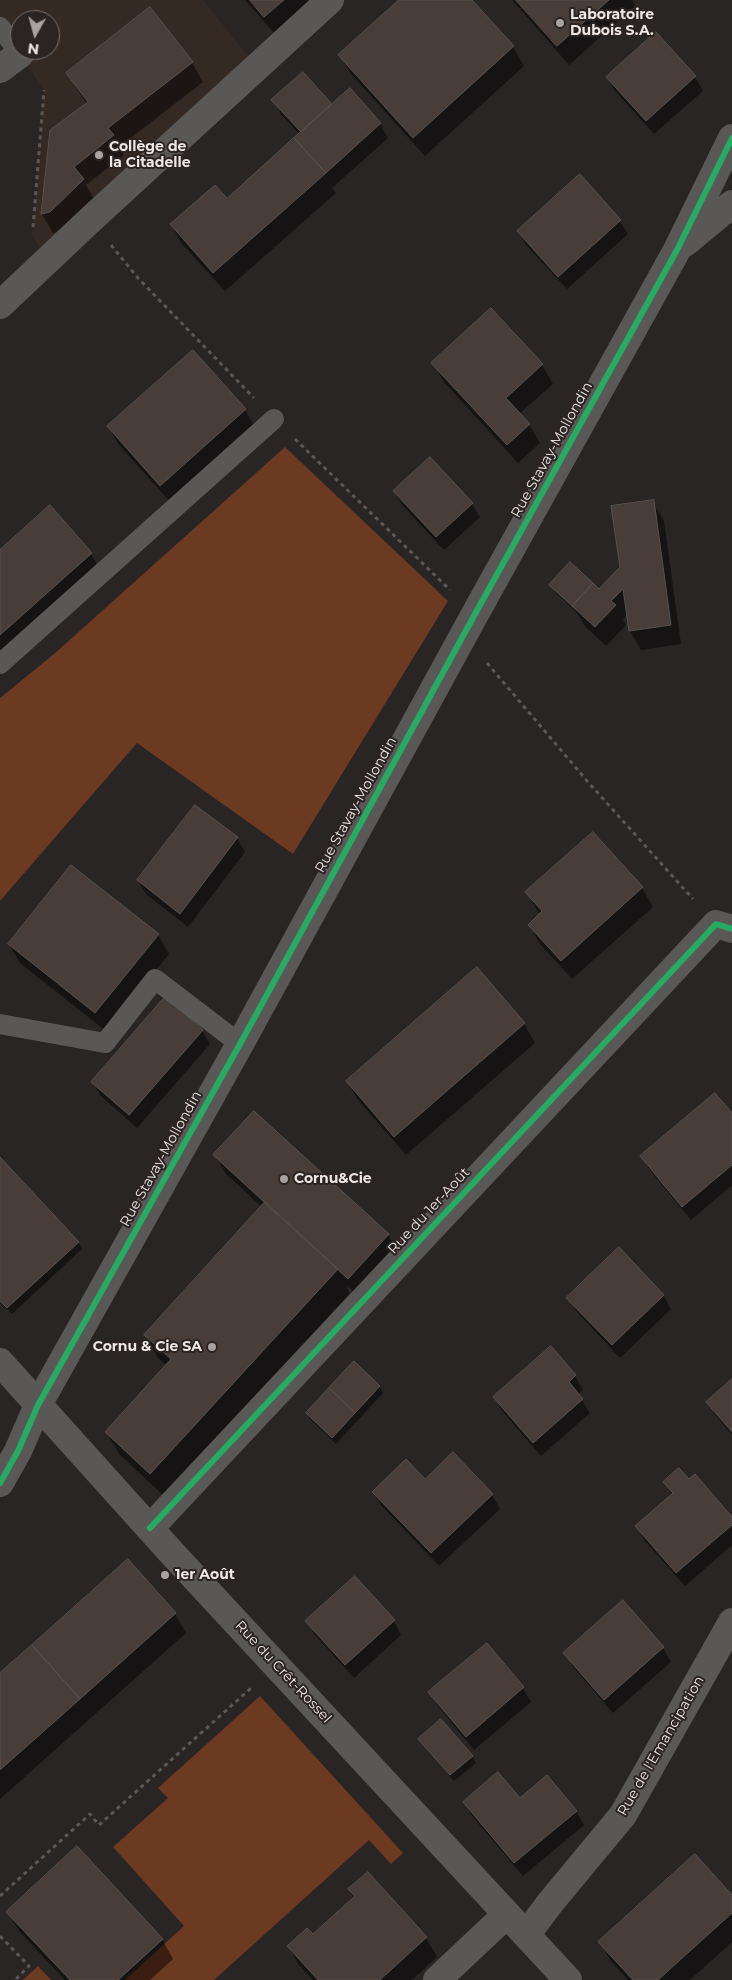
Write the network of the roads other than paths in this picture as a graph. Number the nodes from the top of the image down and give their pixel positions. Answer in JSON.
{"nodes":[{"id":1,"x":330,"y":0,"type":"edge"},
{"id":2,"x":0,"y":27,"type":"edge"},
{"id":3,"x":10,"y":62,"type":"edge"},
{"id":4,"x":732,"y":138,"type":"edge"},
{"id":5,"x":732,"y":204,"type":"edge"},
{"id":6,"x":677,"y":250,"type":"junction"},
{"id":7,"x":0,"y":305,"type":"edge"},
{"id":8,"x":274,"y":419,"type":"dead end"},
{"id":9,"x":0,"y":664,"type":"edge"},
{"id":10,"x":724,"y":926,"type":"edge"},
{"id":11,"x":0,"y":1024,"type":"edge"},
{"id":12,"x":240,"y":1044,"type":"junction"},
{"id":13,"x":0,"y":1362,"type":"edge"},
{"id":14,"x":38,"y":1405,"type":"junction"},
{"id":15,"x":0,"y":1483,"type":"edge"},
{"id":16,"x":150,"y":1528,"type":"junction"},
{"id":17,"x":732,"y":1622,"type":"edge"},
{"id":18,"x":507,"y":1914,"type":"junction"},
{"id":19,"x":526,"y":1935,"type":"junction"},
{"id":20,"x":437,"y":1980,"type":"edge"},
{"id":21,"x":568,"y":1980,"type":"edge"}],
"edges":[{"from":1,"to":7,"type":"street"},
{"from":2,"to":3,"type":"lane"},
{"from":4,"to":6,"type":"street","name":"Rue Stavay-Mollondin"},
{"from":5,"to":6,"type":"street"},
{"from":6,"to":12,"type":"street","name":"Rue Stavay-Mollondin"},
{"from":8,"to":9,"type":"lane"},
{"from":10,"to":16,"type":"street","name":"Rue du 1er-Août"},
{"from":11,"to":12,"type":"lane"},
{"from":12,"to":14,"type":"street","name":"Rue Stavay-Mollondin"},
{"from":13,"to":14,"type":"street","name":"Rue du Crêt-Rossel"},
{"from":14,"to":15,"type":"street","name":"Rue Stavay-Mollondin"},
{"from":14,"to":16,"type":"street","name":"Rue du Crêt-Rossel"},
{"from":16,"to":18,"type":"street","name":"Rue du Crêt-Rossel"},
{"from":17,"to":19,"type":"street","name":"Rue de l'Emancipation"},
{"from":18,"to":19,"type":"street","name":"Rue du Crêt-Rossel"},
{"from":18,"to":20,"type":"street"},
{"from":19,"to":21,"type":"street","name":"Rue du Crêt-Rossel"}]}
